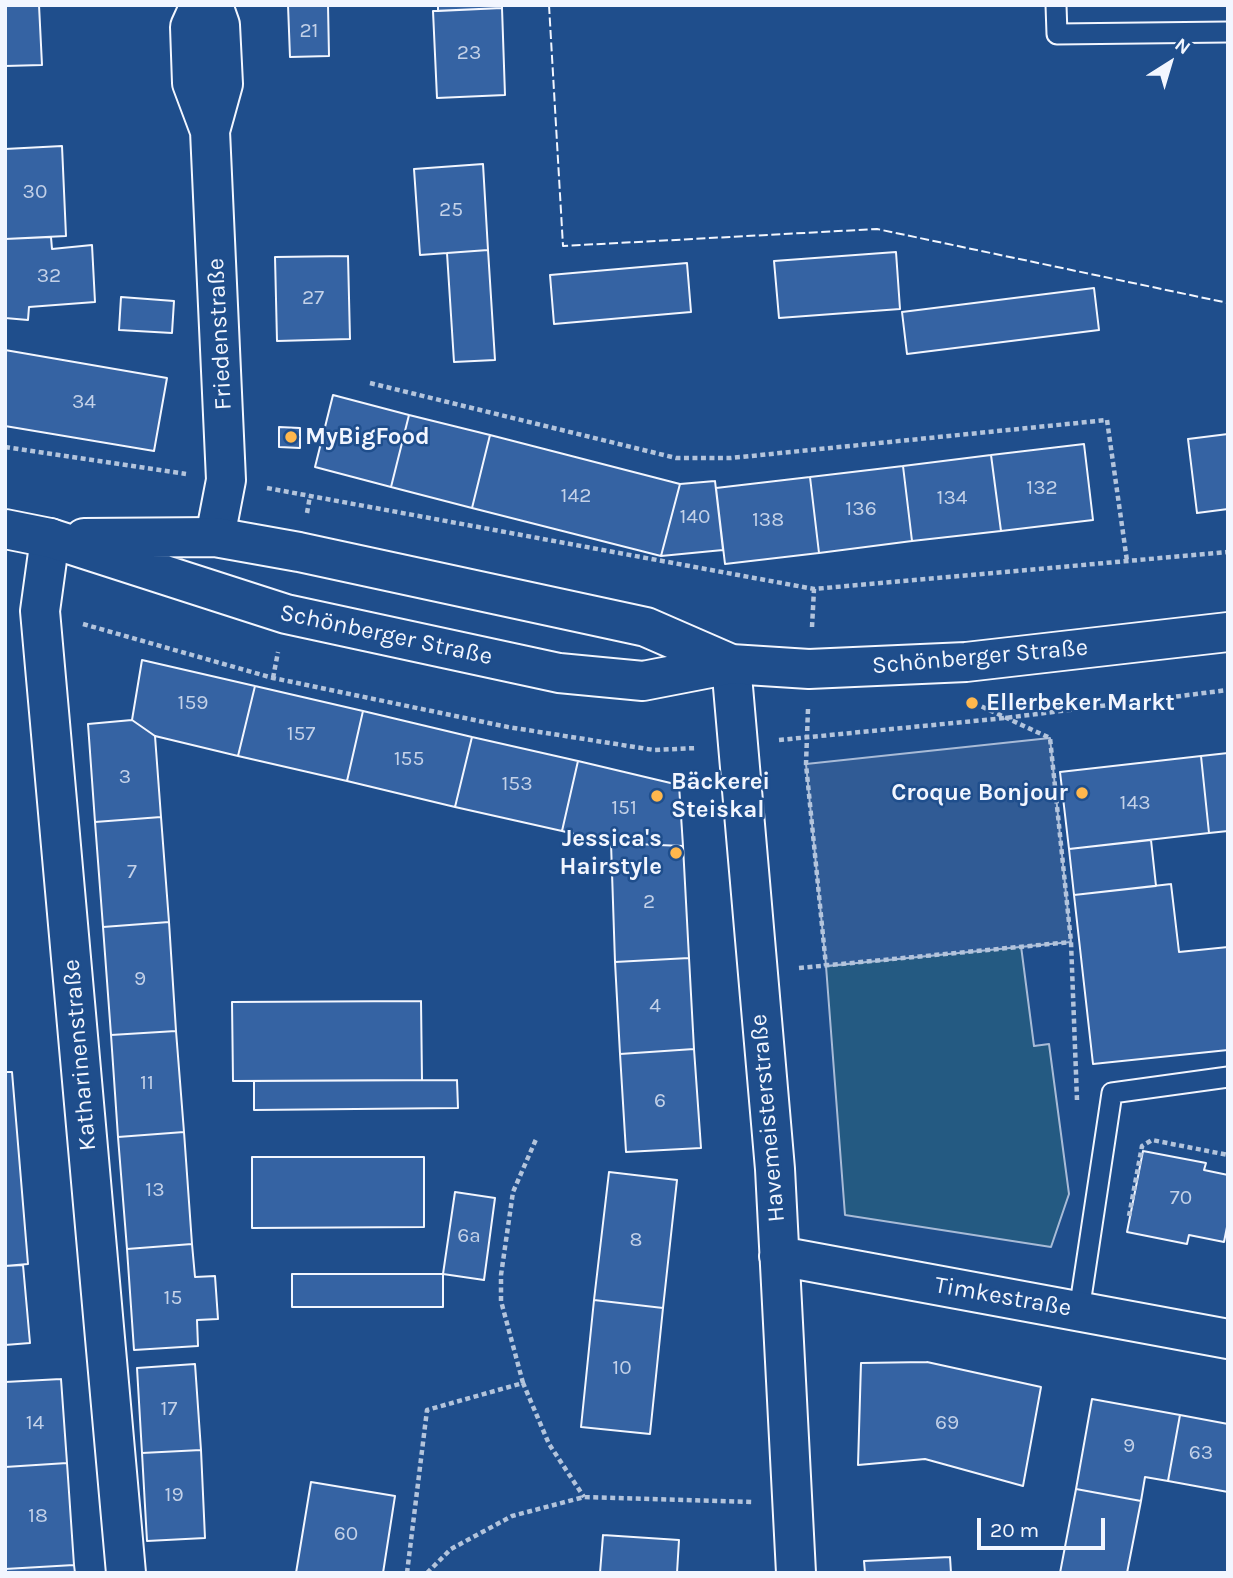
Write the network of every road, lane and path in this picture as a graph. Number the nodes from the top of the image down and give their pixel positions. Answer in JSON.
{"nodes":[{"id":1,"x":200,"y":5,"type":"edge"},
{"id":2,"x":213,"y":5,"type":"edge"},
{"id":3,"x":1056,"y":5,"type":"edge"},
{"id":4,"x":1228,"y":32,"type":"edge"},
{"id":5,"x":209,"y":131,"type":"junction"},
{"id":6,"x":370,"y":383,"type":"dead end"},
{"id":7,"x":5,"y":447,"type":"edge"},
{"id":8,"x":226,"y":480,"type":"junction"},
{"id":9,"x":5,"y":529,"type":"edge"},
{"id":10,"x":215,"y":537,"type":"junction"},
{"id":11,"x":50,"y":538,"type":"junction"},
{"id":12,"x":1228,"y":552,"type":"edge"},
{"id":13,"x":1127,"y":561,"type":"junction"},
{"id":14,"x":814,"y":589,"type":"junction"},
{"id":15,"x":1228,"y":632,"type":"edge"},
{"id":16,"x":966,"y":662,"type":"junction"},
{"id":17,"x":731,"y":664,"type":"junction"},
{"id":18,"x":809,"y":669,"type":"junction"},
{"id":19,"x":1071,"y":942,"type":"junction"},
{"id":20,"x":826,"y":966,"type":"junction"},
{"id":21,"x":756,"y":971,"type":"junction"},
{"id":22,"x":1228,"y":1077,"type":"edge"},
{"id":23,"x":1077,"y":1109,"type":"dead end"},
{"id":24,"x":537,"y":1137,"type":"dead end"},
{"id":25,"x":1152,"y":1140,"type":"dead end"},
{"id":26,"x":1228,"y":1155,"type":"edge"},
{"id":27,"x":779,"y":1256,"type":"junction"},
{"id":28,"x":1079,"y":1311,"type":"junction"},
{"id":29,"x":1228,"y":1339,"type":"edge"},
{"id":30,"x":523,"y":1383,"type":"junction"},
{"id":31,"x":584,"y":1497,"type":"junction"},
{"id":32,"x":793,"y":1502,"type":"junction"},
{"id":33,"x":126,"y":1573,"type":"edge"},
{"id":34,"x":407,"y":1573,"type":"edge"},
{"id":35,"x":427,"y":1573,"type":"edge"},
{"id":36,"x":796,"y":1573,"type":"edge"}],
"edges":[{"from":1,"to":5,"type":"street","name":"Friedenstraße"},
{"from":2,"to":5,"type":"street","name":"Friedenstraße"},
{"from":3,"to":4,"type":"lane"},
{"from":5,"to":8,"type":"street","name":"Friedenstraße"},
{"from":6,"to":13,"type":"path"},
{"from":7,"to":8,"type":"path"},
{"from":8,"to":10,"type":"street","name":"Friedenstraße"},
{"from":8,"to":14,"type":"path"},
{"from":9,"to":11,"type":"street","name":"Schönberger Straße"},
{"from":10,"to":11,"type":"street","name":"Schönberger Straße"},
{"from":10,"to":17,"type":"street","name":"Schönberger Straße"},
{"from":11,"to":17,"type":"street","name":"Schönberger Straße"},
{"from":11,"to":33,"type":"street","name":"Katharinenstraße"},
{"from":12,"to":13,"type":"path"},
{"from":13,"to":14,"type":"path"},
{"from":14,"to":18,"type":"path"},
{"from":15,"to":16,"type":"street","name":"Schönberger Straße"},
{"from":16,"to":18,"type":"street","name":"Schönberger Straße"},
{"from":16,"to":19,"type":"path"},
{"from":17,"to":18,"type":"street","name":"Schönberger Straße"},
{"from":17,"to":21,"type":"street","name":"Havemeisterstraße"},
{"from":18,"to":20,"type":"path"},
{"from":19,"to":20,"type":"path"},
{"from":19,"to":23,"type":"path"},
{"from":20,"to":21,"type":"path"},
{"from":21,"to":27,"type":"street","name":"Havemeisterstraße"},
{"from":22,"to":28,"type":"lane"},
{"from":24,"to":30,"type":"path"},
{"from":25,"to":26,"type":"path"},
{"from":27,"to":28,"type":"street","name":"Timkestraße"},
{"from":27,"to":32,"type":"street","name":"Havemeisterstraße"},
{"from":28,"to":29,"type":"street","name":"Timkestraße"},
{"from":30,"to":31,"type":"path"},
{"from":30,"to":34,"type":"path"},
{"from":31,"to":32,"type":"path"},
{"from":31,"to":35,"type":"path"},
{"from":32,"to":36,"type":"street","name":"Havemeisterstraße"}]}
